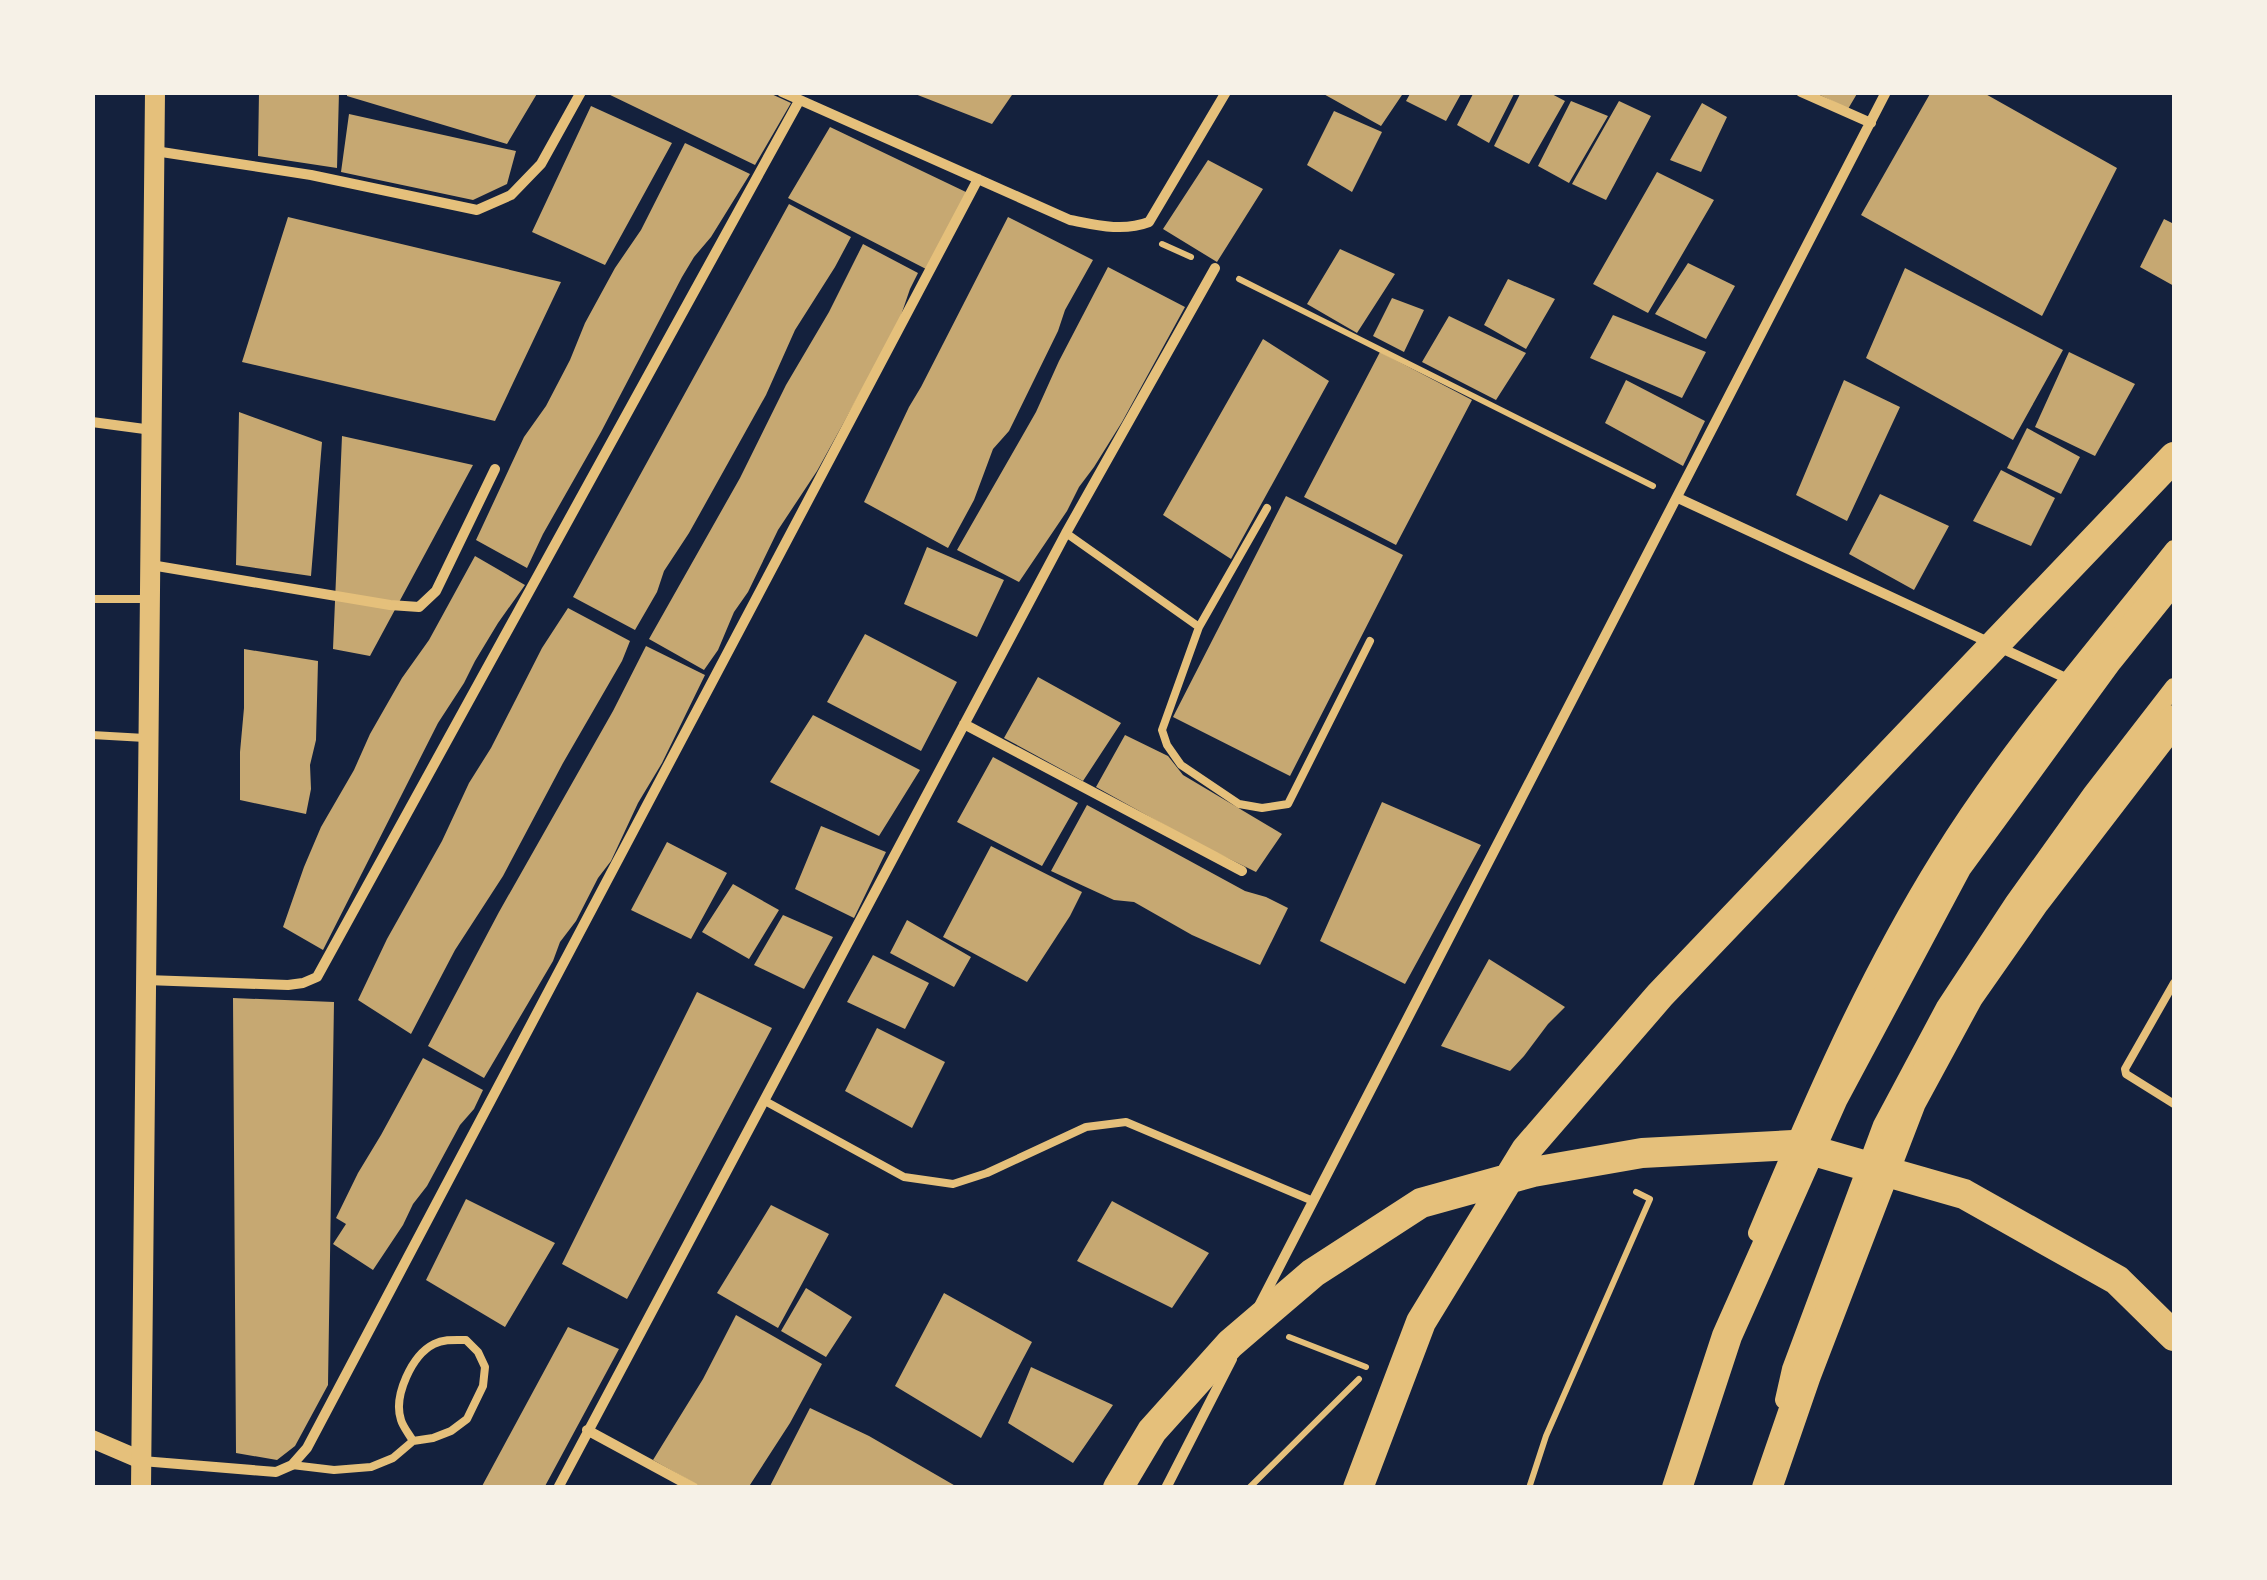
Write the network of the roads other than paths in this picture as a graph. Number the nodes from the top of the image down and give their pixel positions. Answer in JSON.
{"nodes":[{"id":1,"x":156,"y":92,"type":"edge"},
{"id":2,"x":581,"y":92,"type":"edge"},
{"id":3,"x":782,"y":92,"type":"edge"},
{"id":4,"x":1226,"y":92,"type":"edge"},
{"id":5,"x":1801,"y":92,"type":"edge"},
{"id":6,"x":1886,"y":92,"type":"edge"},
{"id":7,"x":799,"y":102,"type":"junction"},
{"id":8,"x":1870,"y":124,"type":"junction"},
{"id":9,"x":155,"y":151,"type":"junction"},
{"id":10,"x":978,"y":179,"type":"junction"},
{"id":11,"x":1215,"y":268,"type":"road end"},
{"id":12,"x":92,"y":422,"type":"edge"},
{"id":13,"x":152,"y":430,"type":"junction"},
{"id":14,"x":2174,"y":456,"type":"edge"},
{"id":15,"x":496,"y":468,"type":"dead end"},
{"id":16,"x":1678,"y":498,"type":"junction"},
{"id":17,"x":1267,"y":508,"type":"dead end"},
{"id":18,"x":1066,"y":533,"type":"junction"},
{"id":19,"x":2174,"y":549,"type":"edge"},
{"id":20,"x":151,"y":565,"type":"junction"},
{"id":21,"x":2174,"y":577,"type":"edge"},
{"id":22,"x":92,"y":599,"type":"edge"},
{"id":23,"x":150,"y":600,"type":"junction"},
{"id":24,"x":1199,"y":626,"type":"junction"},
{"id":25,"x":1370,"y":642,"type":"dead end"},
{"id":26,"x":2070,"y":680,"type":"junction"},
{"id":27,"x":2174,"y":687,"type":"edge"},
{"id":28,"x":2174,"y":720,"type":"edge"},
{"id":29,"x":964,"y":724,"type":"junction"},
{"id":30,"x":92,"y":734,"type":"edge"},
{"id":31,"x":149,"y":738,"type":"junction"},
{"id":32,"x":1242,"y":870,"type":"dead end"},
{"id":33,"x":146,"y":980,"type":"junction"},
{"id":34,"x":2174,"y":984,"type":"edge"},
{"id":35,"x":765,"y":1101,"type":"junction"},
{"id":36,"x":2174,"y":1104,"type":"edge"},
{"id":37,"x":1314,"y":1202,"type":"junction"},
{"id":38,"x":2174,"y":1336,"type":"edge"},
{"id":39,"x":587,"y":1430,"type":"junction"},
{"id":40,"x":92,"y":1439,"type":"edge"},
{"id":41,"x":413,"y":1440,"type":"junction"},
{"id":42,"x":141,"y":1460,"type":"junction"},
{"id":43,"x":292,"y":1466,"type":"junction"},
{"id":44,"x":141,"y":1488,"type":"edge"},
{"id":45,"x":558,"y":1488,"type":"edge"},
{"id":46,"x":694,"y":1488,"type":"edge"},
{"id":47,"x":1118,"y":1488,"type":"edge"},
{"id":48,"x":1166,"y":1488,"type":"edge"},
{"id":49,"x":1358,"y":1488,"type":"edge"},
{"id":50,"x":1667,"y":1488,"type":"edge"},
{"id":51,"x":1677,"y":1488,"type":"edge"},
{"id":52,"x":1766,"y":1488,"type":"edge"}],
"edges":[{"from":1,"to":9,"type":"main road"},
{"from":2,"to":9,"type":"street"},
{"from":3,"to":7,"type":"street"},
{"from":4,"to":10,"type":"street"},
{"from":5,"to":8,"type":"street"},
{"from":6,"to":8,"type":"street"},
{"from":7,"to":10,"type":"street"},
{"from":7,"to":33,"type":"street"},
{"from":8,"to":16,"type":"street"},
{"from":9,"to":13,"type":"main road"},
{"from":10,"to":43,"type":"street"},
{"from":11,"to":18,"type":"street"},
{"from":12,"to":13,"type":"street"},
{"from":13,"to":20,"type":"main road"},
{"from":14,"to":49,"type":"highway"},
{"from":15,"to":20,"type":"street"},
{"from":16,"to":26,"type":"street"},
{"from":16,"to":37,"type":"street"},
{"from":17,"to":24,"type":"lane"},
{"from":18,"to":24,"type":"lane"},
{"from":18,"to":29,"type":"street"},
{"from":19,"to":26,"type":"street"},
{"from":20,"to":23,"type":"main road"},
{"from":21,"to":51,"type":"highway"},
{"from":22,"to":23,"type":"lane"},
{"from":23,"to":31,"type":"main road"},
{"from":24,"to":25,"type":"lane"},
{"from":26,"to":50,"type":"street"},
{"from":27,"to":52,"type":"street"},
{"from":28,"to":52,"type":"highway"},
{"from":29,"to":32,"type":"street"},
{"from":29,"to":35,"type":"street"},
{"from":30,"to":31,"type":"lane"},
{"from":31,"to":33,"type":"main road"},
{"from":33,"to":42,"type":"main road"},
{"from":34,"to":36,"type":"lane"},
{"from":35,"to":37,"type":"lane"},
{"from":35,"to":39,"type":"street"},
{"from":37,"to":48,"type":"street"},
{"from":38,"to":47,"type":"highway"},
{"from":39,"to":45,"type":"street"},
{"from":39,"to":46,"type":"street"},
{"from":40,"to":42,"type":"street"},
{"from":41,"to":41,"type":"lane"},
{"from":41,"to":43,"type":"lane"},
{"from":42,"to":43,"type":"street"},
{"from":42,"to":44,"type":"main road"}]}
